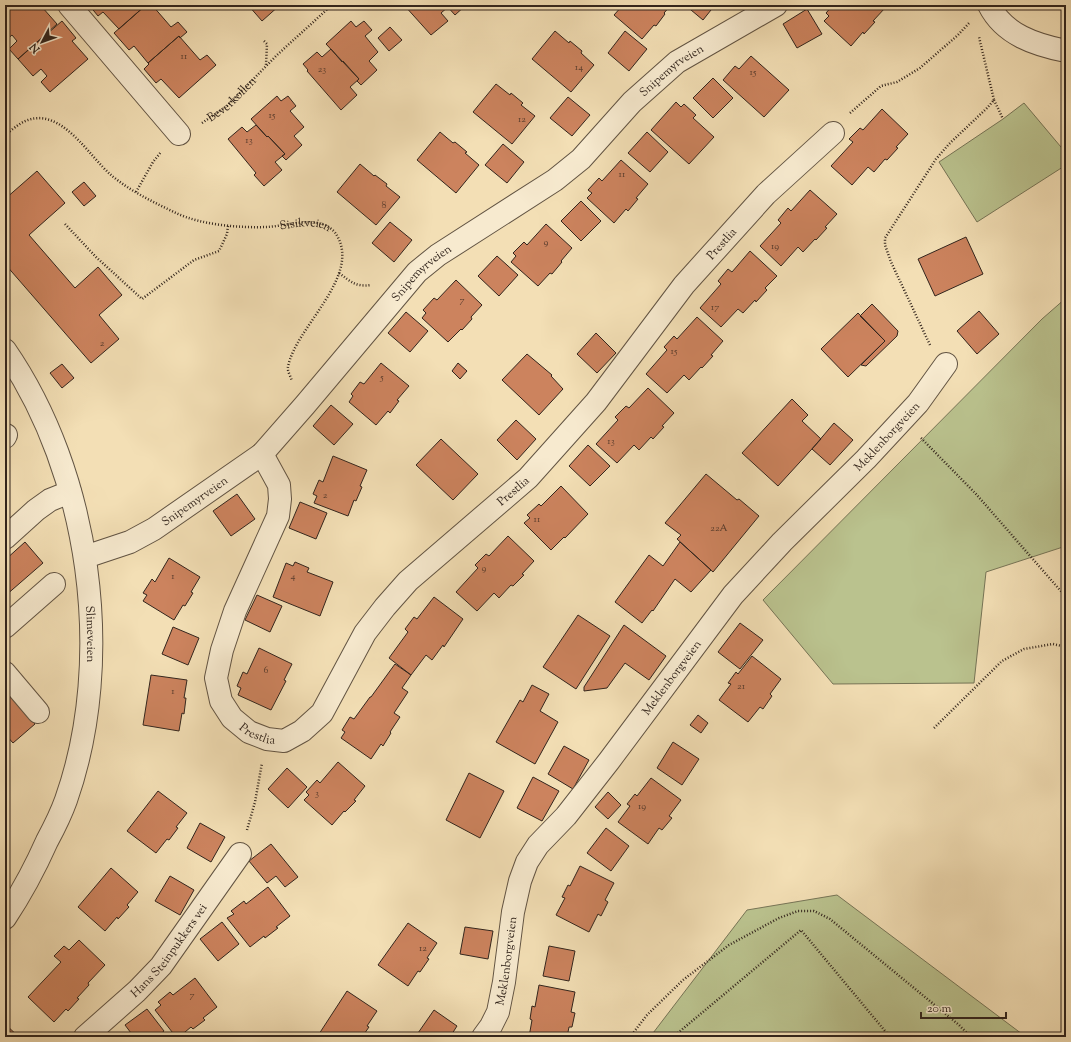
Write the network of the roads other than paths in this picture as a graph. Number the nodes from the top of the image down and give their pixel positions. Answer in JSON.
{"nodes":[{"id":1,"x":69,"y":5,"type":"edge"},
{"id":2,"x":776,"y":5,"type":"edge"},
{"id":3,"x":989,"y":5,"type":"edge"},
{"id":4,"x":1066,"y":51,"type":"edge"},
{"id":5,"x":833,"y":133,"type":"road end"},
{"id":6,"x":179,"y":134,"type":"road end"},
{"id":7,"x":5,"y":350,"type":"edge"},
{"id":8,"x":946,"y":364,"type":"road end"},
{"id":9,"x":262,"y":454,"type":"junction"},
{"id":10,"x":70,"y":492,"type":"junction"},
{"id":11,"x":5,"y":538,"type":"edge"},
{"id":12,"x":85,"y":557,"type":"junction"},
{"id":13,"x":54,"y":584,"type":"dead end"},
{"id":14,"x":5,"y":627,"type":"edge"},
{"id":15,"x":5,"y":673,"type":"edge"},
{"id":16,"x":38,"y":712,"type":"dead end"},
{"id":17,"x":240,"y":854,"type":"road end"},
{"id":18,"x":5,"y":918,"type":"edge"},
{"id":19,"x":85,"y":1037,"type":"edge"},
{"id":20,"x":483,"y":1037,"type":"edge"}],
"edges":[{"from":1,"to":6,"type":"street"},
{"from":2,"to":9,"type":"street","name":"Snipemyrveien"},
{"from":3,"to":4,"type":"street"},
{"from":5,"to":9,"type":"street","name":"Prestlia"},
{"from":7,"to":10,"type":"street","name":"Slimeveien"},
{"from":8,"to":20,"type":"street","name":"Meklenborgveien"},
{"from":9,"to":12,"type":"street","name":"Snipemyrveien"},
{"from":10,"to":11,"type":"street"},
{"from":10,"to":12,"type":"street","name":"Slimeveien"},
{"from":12,"to":18,"type":"street","name":"Slimeveien"},
{"from":13,"to":14,"type":"street"},
{"from":15,"to":16,"type":"street"},
{"from":17,"to":19,"type":"street","name":"Hans Steinpukkers vei"}]}
